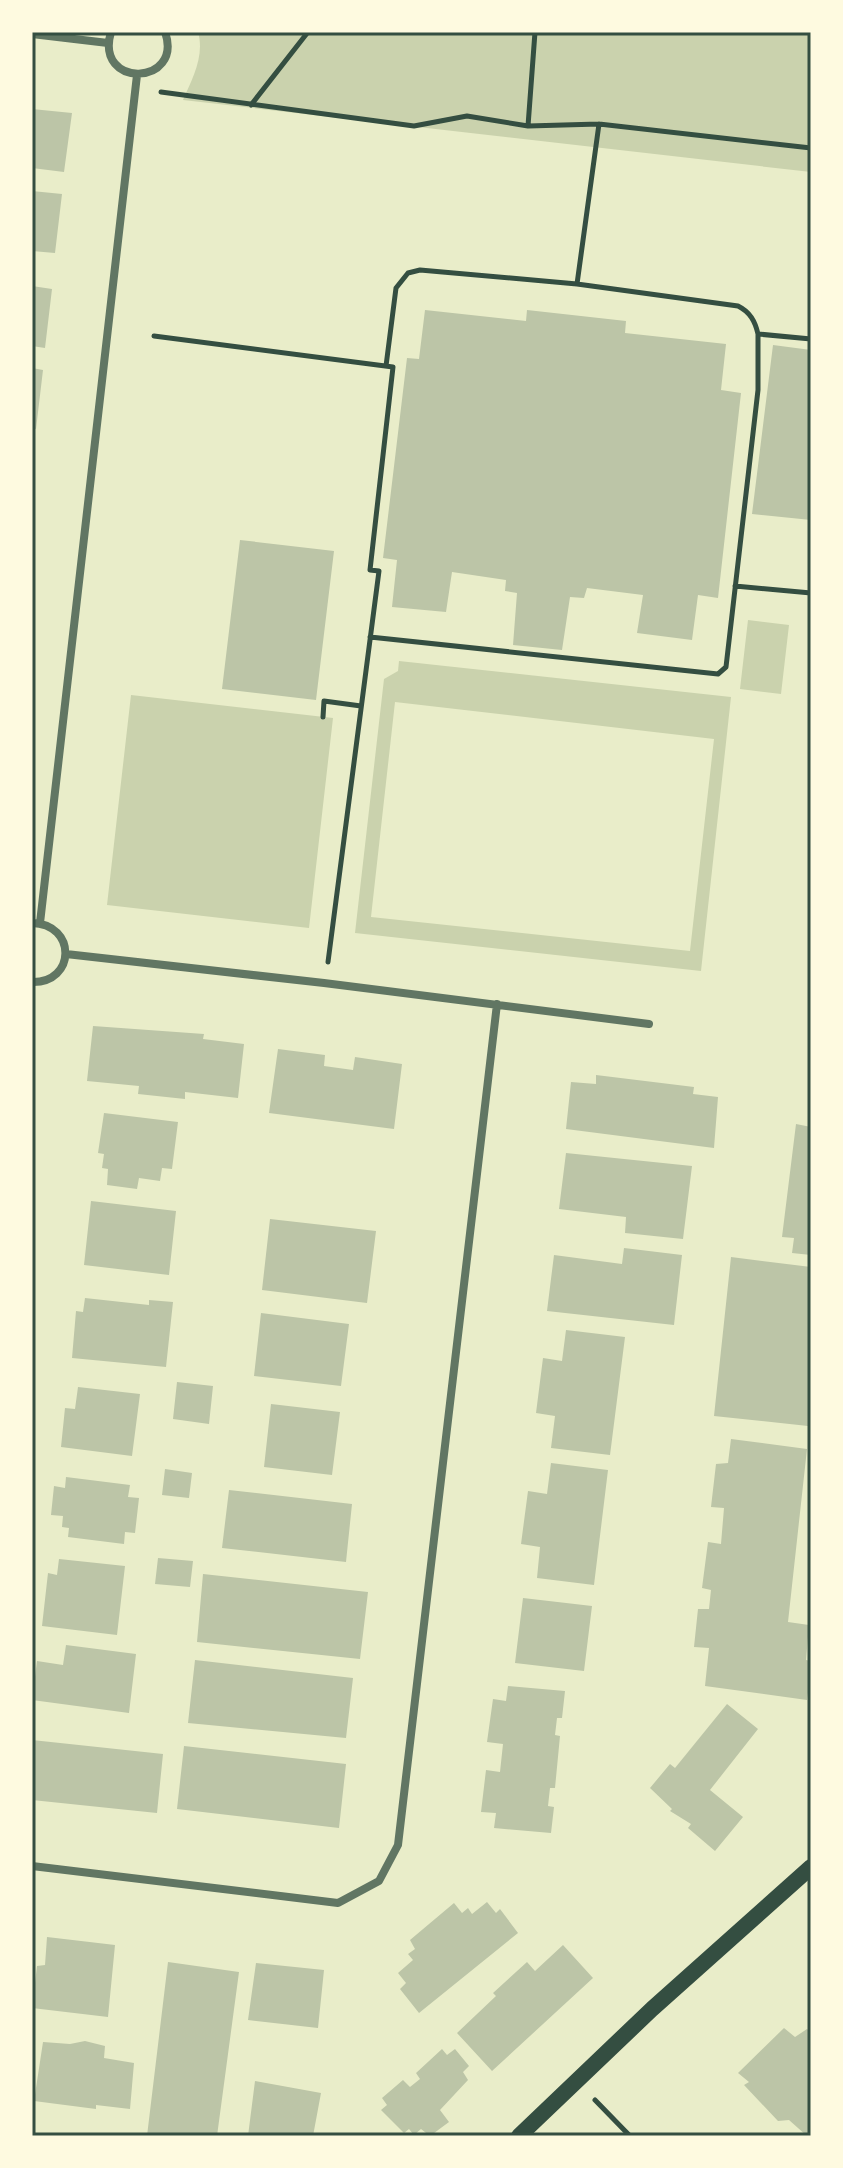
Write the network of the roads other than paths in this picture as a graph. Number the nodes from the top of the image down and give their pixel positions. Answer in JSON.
{"nodes":[{"id":1,"x":111,"y":32,"type":"edge"},
{"id":2,"x":165,"y":32,"type":"edge"},
{"id":3,"x":32,"y":34,"type":"edge"},
{"id":4,"x":108,"y":43,"type":"junction"},
{"id":5,"x":137,"y":75,"type":"junction"},
{"id":6,"x":36,"y":923,"type":"edge"},
{"id":7,"x":66,"y":954,"type":"junction"},
{"id":8,"x":32,"y":982,"type":"edge"},
{"id":9,"x":32,"y":990,"type":"edge"},
{"id":10,"x":497,"y":1004,"type":"junction"},
{"id":11,"x":649,"y":1024,"type":"dead end"},
{"id":12,"x":32,"y":1866,"type":"edge"},
{"id":13,"x":811,"y":1867,"type":"edge"},
{"id":14,"x":519,"y":2136,"type":"edge"}],
"edges":[{"from":1,"to":4,"type":"street"},
{"from":2,"to":5,"type":"street"},
{"from":3,"to":4,"type":"street"},
{"from":4,"to":5,"type":"street"},
{"from":5,"to":6,"type":"street"},
{"from":6,"to":7,"type":"street"},
{"from":7,"to":8,"type":"street"},
{"from":7,"to":10,"type":"street"},
{"from":8,"to":9,"type":"street"},
{"from":10,"to":11,"type":"street"},
{"from":10,"to":12,"type":"street"},
{"from":13,"to":14,"type":"main road"}]}
